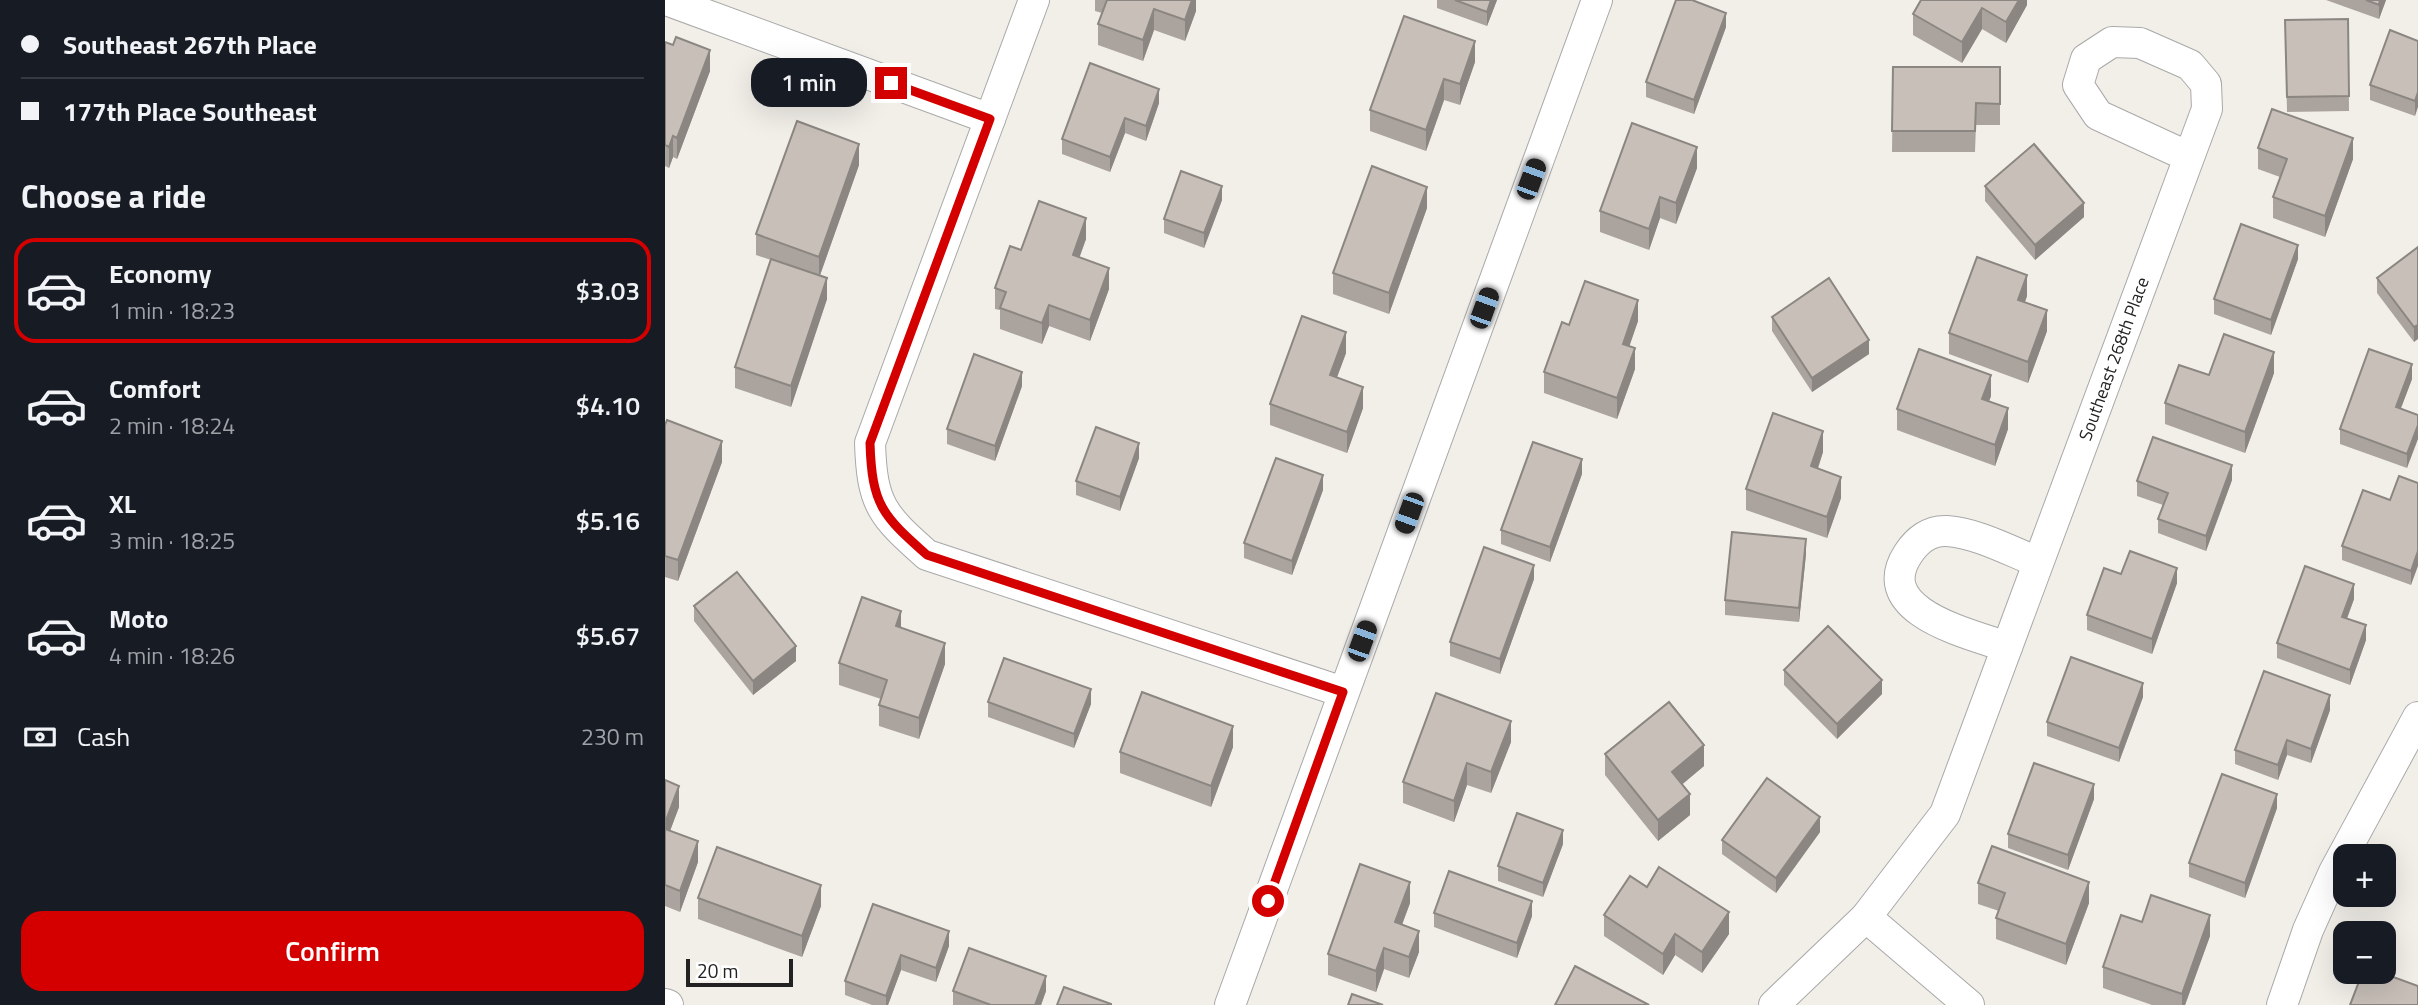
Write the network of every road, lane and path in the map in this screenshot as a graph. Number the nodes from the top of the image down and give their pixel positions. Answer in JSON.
{"nodes":[{"id":1,"x":666,"y":0,"type":"edge"},
{"id":2,"x":1034,"y":0,"type":"edge"},
{"id":3,"x":1597,"y":0,"type":"edge"},
{"id":4,"x":990,"y":119,"type":"junction"},
{"id":5,"x":2189,"y":157,"type":"junction"},
{"id":6,"x":2038,"y":562,"type":"junction"},
{"id":7,"x":2007,"y":648,"type":"junction"},
{"id":8,"x":1343,"y":692,"type":"junction"},
{"id":9,"x":2418,"y":717,"type":"edge"},
{"id":10,"x":1866,"y":917,"type":"junction"},
{"id":11,"x":1230,"y":1005,"type":"edge"},
{"id":12,"x":1774,"y":1005,"type":"edge"},
{"id":13,"x":1969,"y":1005,"type":"edge"},
{"id":14,"x":2282,"y":1005,"type":"edge"}],
"edges":[{"from":1,"to":4,"type":"street"},
{"from":2,"to":4,"type":"street"},
{"from":3,"to":8,"type":"street"},
{"from":4,"to":8,"type":"street"},
{"from":5,"to":5,"type":"street","name":"Southeast 268th Place"},
{"from":5,"to":6,"type":"street","name":"Southeast 268th Place"},
{"from":6,"to":7,"type":"street","name":"Southeast 268th Place"},
{"from":6,"to":7,"type":"street"},
{"from":7,"to":10,"type":"street","name":"Southeast 268th Place"},
{"from":8,"to":11,"type":"street"},
{"from":9,"to":14,"type":"street"},
{"from":10,"to":12,"type":"street","name":"Southeast 268th Place"},
{"from":10,"to":13,"type":"street"}]}
